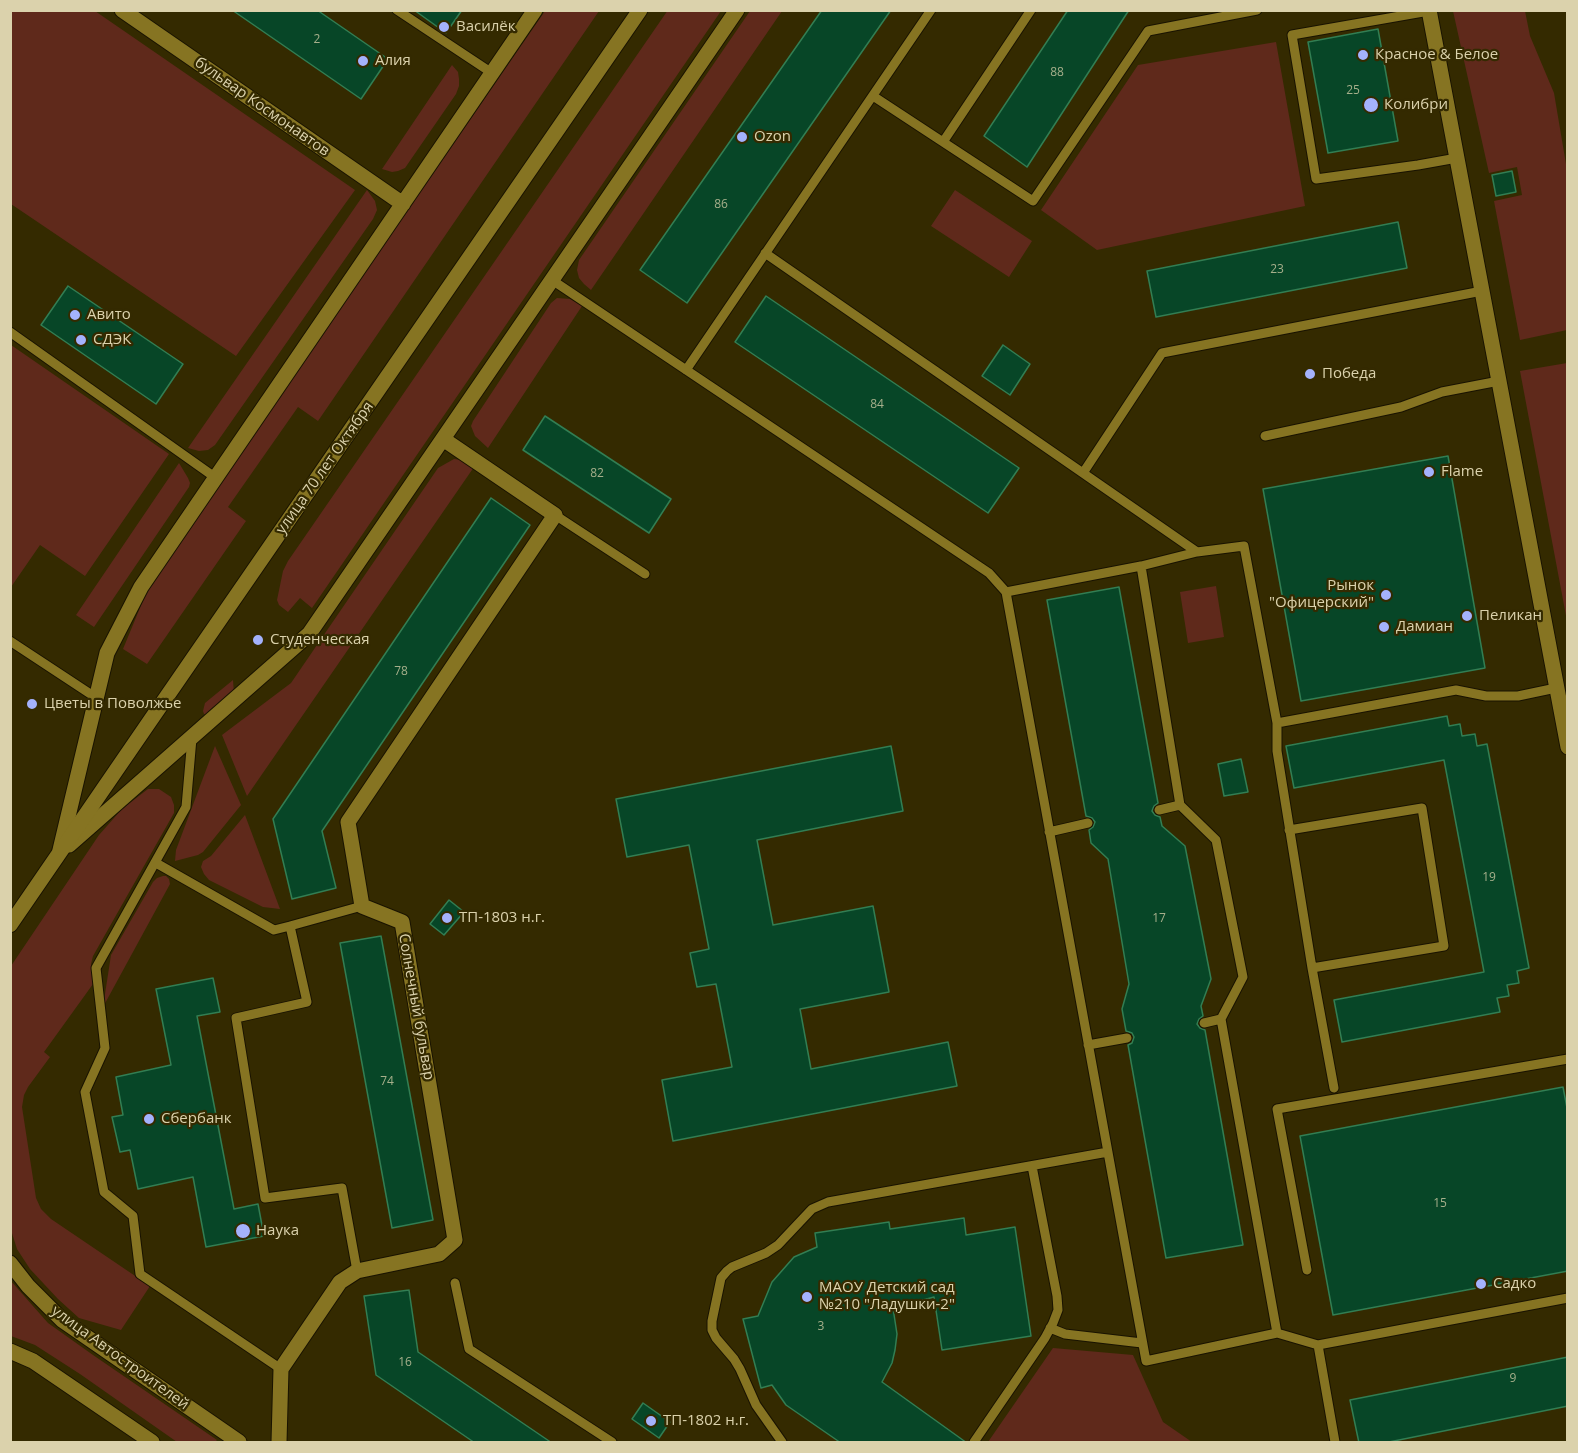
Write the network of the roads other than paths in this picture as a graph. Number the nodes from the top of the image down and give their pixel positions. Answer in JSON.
{"nodes":[{"id":1,"x":122,"y":10,"type":"edge"},
{"id":2,"x":398,"y":10,"type":"edge"},
{"id":3,"x":535,"y":10,"type":"edge"},
{"id":4,"x":640,"y":10,"type":"edge"},
{"id":5,"x":737,"y":10,"type":"edge"},
{"id":6,"x":931,"y":10,"type":"edge"},
{"id":7,"x":1032,"y":10,"type":"edge"},
{"id":8,"x":1257,"y":10,"type":"edge"},
{"id":9,"x":1430,"y":11,"type":"edge"},
{"id":10,"x":492,"y":74,"type":"junction"},
{"id":11,"x":873,"y":96,"type":"junction"},
{"id":12,"x":943,"y":142,"type":"junction"},
{"id":13,"x":1457,"y":158,"type":"junction"},
{"id":14,"x":403,"y":204,"type":"junction"},
{"id":15,"x":765,"y":253,"type":"junction"},
{"id":16,"x":552,"y":280,"type":"junction"},
{"id":17,"x":1482,"y":291,"type":"junction"},
{"id":18,"x":10,"y":332,"type":"edge"},
{"id":19,"x":686,"y":370,"type":"junction"},
{"id":20,"x":1499,"y":381,"type":"junction"},
{"id":21,"x":1264,"y":436,"type":"dead end"},
{"id":22,"x":443,"y":439,"type":"junction"},
{"id":23,"x":1083,"y":473,"type":"junction"},
{"id":24,"x":216,"y":478,"type":"junction"},
{"id":25,"x":555,"y":515,"type":"junction"},
{"id":26,"x":1197,"y":552,"type":"junction"},
{"id":27,"x":1141,"y":566,"type":"junction"},
{"id":28,"x":645,"y":574,"type":"dead end"},
{"id":29,"x":1006,"y":592,"type":"junction"},
{"id":30,"x":11,"y":643,"type":"edge"},
{"id":31,"x":1556,"y":688,"type":"junction"},
{"id":32,"x":95,"y":697,"type":"junction"},
{"id":33,"x":1277,"y":723,"type":"junction"},
{"id":34,"x":192,"y":735,"type":"junction"},
{"id":35,"x":1568,"y":747,"type":"edge"},
{"id":36,"x":1180,"y":805,"type":"junction"},
{"id":37,"x":1159,"y":810,"type":"dead end"},
{"id":38,"x":1088,"y":823,"type":"dead end"},
{"id":39,"x":1289,"y":830,"type":"junction"},
{"id":40,"x":1050,"y":832,"type":"junction"},
{"id":41,"x":60,"y":852,"type":"junction"},
{"id":42,"x":156,"y":863,"type":"junction"},
{"id":43,"x":362,"y":906,"type":"junction"},
{"id":44,"x":10,"y":925,"type":"edge"},
{"id":45,"x":290,"y":926,"type":"junction"},
{"id":46,"x":1312,"y":968,"type":"junction"},
{"id":47,"x":1221,"y":1019,"type":"junction"},
{"id":48,"x":1204,"y":1023,"type":"dead end"},
{"id":49,"x":1127,"y":1038,"type":"dead end"},
{"id":50,"x":1088,"y":1046,"type":"junction"},
{"id":51,"x":1568,"y":1059,"type":"edge"},
{"id":52,"x":1334,"y":1088,"type":"dead end"},
{"id":53,"x":1108,"y":1152,"type":"junction"},
{"id":54,"x":1032,"y":1166,"type":"junction"},
{"id":55,"x":10,"y":1263,"type":"edge"},
{"id":56,"x":1307,"y":1270,"type":"dead end"},
{"id":57,"x":357,"y":1271,"type":"junction"},
{"id":58,"x":455,"y":1283,"type":"dead end"},
{"id":59,"x":1568,"y":1298,"type":"edge"},
{"id":60,"x":1050,"y":1328,"type":"junction"},
{"id":61,"x":1277,"y":1333,"type":"junction"},
{"id":62,"x":1142,"y":1343,"type":"junction"},
{"id":63,"x":1318,"y":1345,"type":"junction"},
{"id":64,"x":10,"y":1351,"type":"edge"},
{"id":65,"x":281,"y":1369,"type":"junction"},
{"id":66,"x":152,"y":1443,"type":"edge"},
{"id":67,"x":239,"y":1443,"type":"edge"},
{"id":68,"x":279,"y":1443,"type":"edge"},
{"id":69,"x":612,"y":1443,"type":"edge"},
{"id":70,"x":782,"y":1443,"type":"edge"},
{"id":71,"x":974,"y":1443,"type":"edge"},
{"id":72,"x":1335,"y":1443,"type":"edge"}],
"edges":[{"from":1,"to":14,"type":"street","name":"бульвар Космонавтов"},
{"from":2,"to":10,"type":"lane"},
{"from":3,"to":10,"type":"street"},
{"from":4,"to":41,"type":"street","name":"улица 70 лет Октября"},
{"from":5,"to":16,"type":"street"},
{"from":6,"to":11,"type":"lane"},
{"from":7,"to":12,"type":"lane"},
{"from":8,"to":12,"type":"lane"},
{"from":9,"to":13,"type":"street"},
{"from":9,"to":13,"type":"lane"},
{"from":10,"to":14,"type":"street"},
{"from":11,"to":12,"type":"lane"},
{"from":11,"to":15,"type":"lane"},
{"from":13,"to":17,"type":"street"},
{"from":14,"to":24,"type":"street"},
{"from":15,"to":19,"type":"lane"},
{"from":15,"to":23,"type":"lane"},
{"from":16,"to":19,"type":"lane"},
{"from":16,"to":22,"type":"street"},
{"from":17,"to":20,"type":"street"},
{"from":17,"to":23,"type":"lane"},
{"from":18,"to":24,"type":"lane"},
{"from":19,"to":29,"type":"lane"},
{"from":20,"to":21,"type":"lane"},
{"from":20,"to":31,"type":"street"},
{"from":22,"to":25,"type":"street"},
{"from":22,"to":34,"type":"street"},
{"from":23,"to":26,"type":"lane"},
{"from":24,"to":32,"type":"street"},
{"from":25,"to":28,"type":"lane"},
{"from":25,"to":43,"type":"street"},
{"from":26,"to":27,"type":"lane"},
{"from":26,"to":33,"type":"lane"},
{"from":27,"to":29,"type":"lane"},
{"from":27,"to":36,"type":"lane"},
{"from":29,"to":40,"type":"lane"},
{"from":30,"to":32,"type":"lane"},
{"from":31,"to":33,"type":"lane"},
{"from":31,"to":35,"type":"street"},
{"from":32,"to":41,"type":"street"},
{"from":33,"to":39,"type":"lane"},
{"from":34,"to":41,"type":"street"},
{"from":34,"to":42,"type":"lane"},
{"from":36,"to":37,"type":"lane"},
{"from":36,"to":47,"type":"lane"},
{"from":38,"to":40,"type":"lane"},
{"from":39,"to":46,"type":"lane"},
{"from":39,"to":46,"type":"lane"},
{"from":40,"to":50,"type":"lane"},
{"from":41,"to":44,"type":"street","name":"улица 70 лет Октября"},
{"from":42,"to":45,"type":"lane"},
{"from":42,"to":65,"type":"lane"},
{"from":43,"to":45,"type":"lane"},
{"from":43,"to":57,"type":"street","name":"Солнечный бульвар"},
{"from":45,"to":57,"type":"lane"},
{"from":46,"to":52,"type":"lane"},
{"from":47,"to":48,"type":"lane"},
{"from":47,"to":61,"type":"lane"},
{"from":49,"to":50,"type":"lane"},
{"from":50,"to":53,"type":"lane"},
{"from":51,"to":56,"type":"lane"},
{"from":53,"to":54,"type":"lane"},
{"from":53,"to":62,"type":"lane"},
{"from":54,"to":60,"type":"lane"},
{"from":54,"to":70,"type":"lane"},
{"from":55,"to":67,"type":"street","name":"улица Автостроителей"},
{"from":57,"to":65,"type":"street","name":"Солнечный бульвар"},
{"from":58,"to":69,"type":"lane"},
{"from":59,"to":63,"type":"lane"},
{"from":60,"to":62,"type":"lane"},
{"from":60,"to":71,"type":"lane"},
{"from":61,"to":62,"type":"lane"},
{"from":61,"to":63,"type":"lane"},
{"from":63,"to":72,"type":"lane"},
{"from":64,"to":66,"type":"street"},
{"from":65,"to":68,"type":"street"}]}
